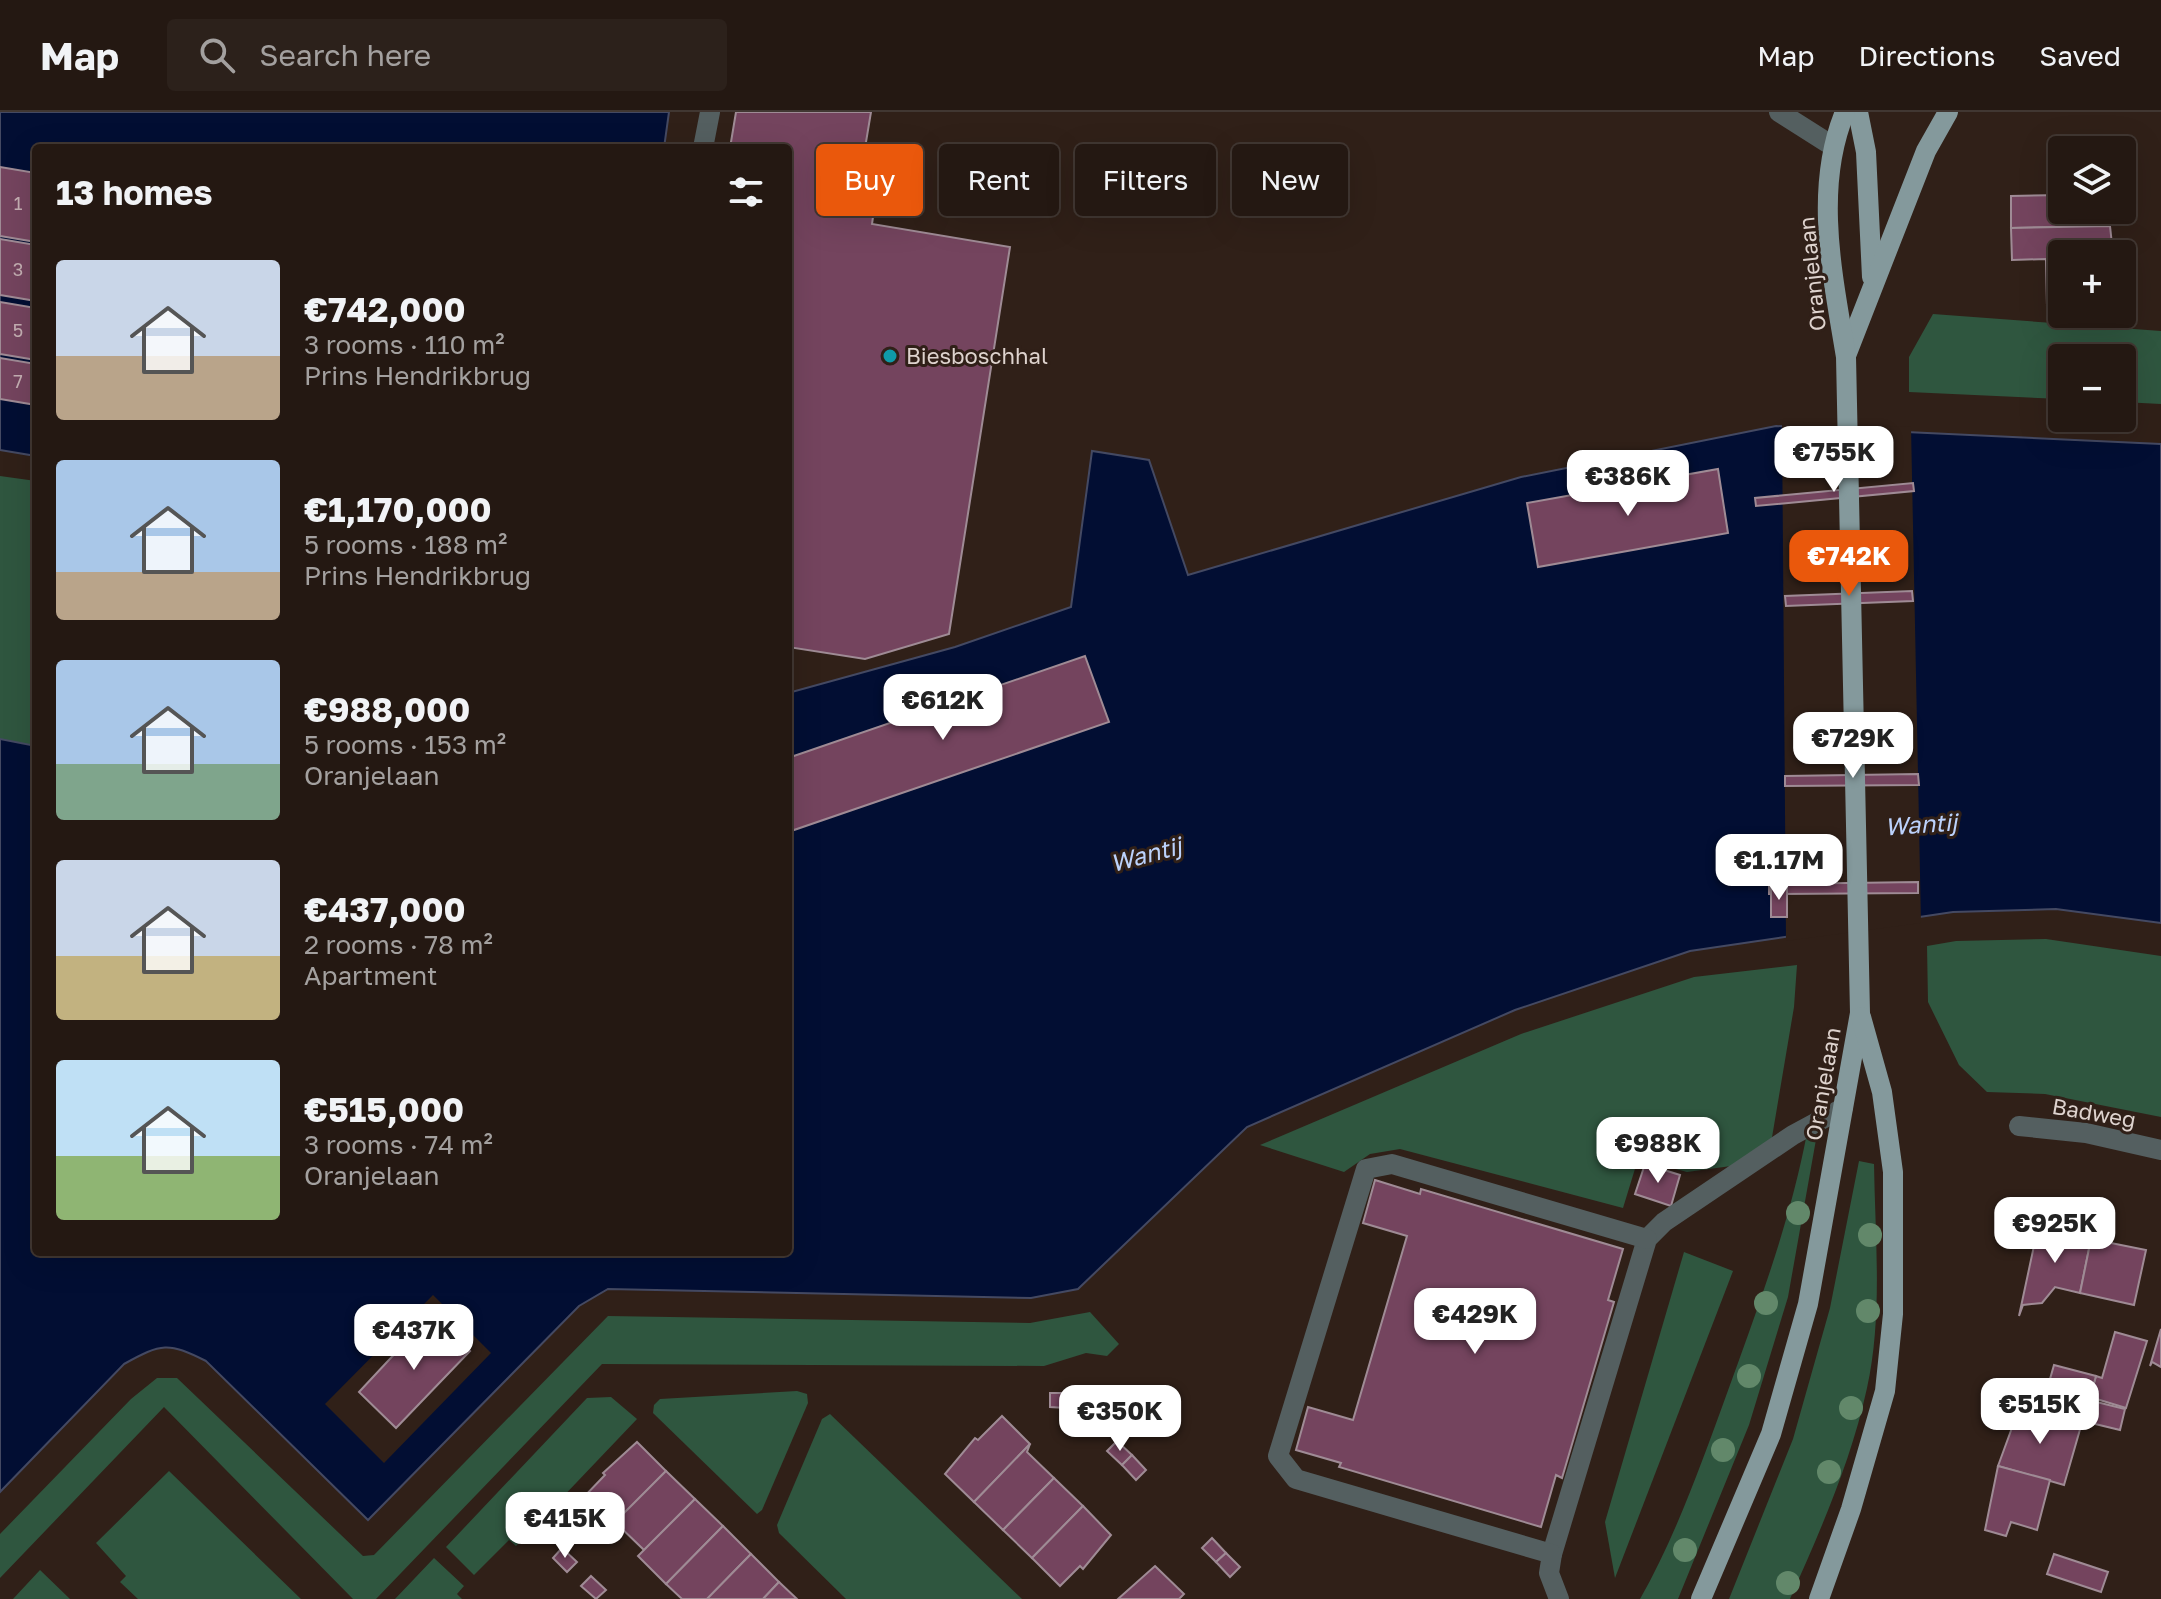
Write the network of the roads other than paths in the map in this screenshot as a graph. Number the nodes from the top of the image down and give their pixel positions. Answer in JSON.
{"nodes":[{"id":1,"x":710,"y":112,"type":"edge"},
{"id":2,"x":1779,"y":112,"type":"edge"},
{"id":3,"x":1845,"y":112,"type":"edge"},
{"id":4,"x":1858,"y":112,"type":"edge"},
{"id":5,"x":1948,"y":112,"type":"edge"},
{"id":6,"x":704,"y":144,"type":"edge"},
{"id":7,"x":1831,"y":145,"type":"junction"},
{"id":8,"x":1873,"y":285,"type":"junction"},
{"id":9,"x":1846,"y":357,"type":"junction"},
{"id":10,"x":1860,"y":1013,"type":"junction"},
{"id":11,"x":1843,"y":1108,"type":"junction"},
{"id":12,"x":2019,"y":1126,"type":"dead end"},
{"id":13,"x":2161,"y":1150,"type":"edge"},
{"id":14,"x":1647,"y":1239,"type":"junction"},
{"id":15,"x":1552,"y":1554,"type":"junction"},
{"id":16,"x":1559,"y":1599,"type":"edge"},
{"id":17,"x":1701,"y":1599,"type":"edge"},
{"id":18,"x":1819,"y":1599,"type":"edge"}],
"edges":[{"from":1,"to":6,"type":"street"},
{"from":2,"to":7,"type":"street"},
{"from":3,"to":7,"type":"main road","name":"Oranjelaan"},
{"from":4,"to":8,"type":"main road","name":"Oranjelaan"},
{"from":5,"to":8,"type":"main road","name":"Oranjelaan"},
{"from":7,"to":9,"type":"main road","name":"Oranjelaan"},
{"from":8,"to":9,"type":"main road","name":"Oranjelaan"},
{"from":9,"to":10,"type":"main road"},
{"from":10,"to":11,"type":"main road","name":"Oranjelaan"},
{"from":10,"to":18,"type":"main road","name":"Oranjelaan"},
{"from":11,"to":14,"type":"street"},
{"from":11,"to":17,"type":"main road","name":"Oranjelaan"},
{"from":12,"to":13,"type":"street","name":"Badweg"},
{"from":14,"to":15,"type":"street"},
{"from":14,"to":15,"type":"street"},
{"from":15,"to":16,"type":"street"}]}
